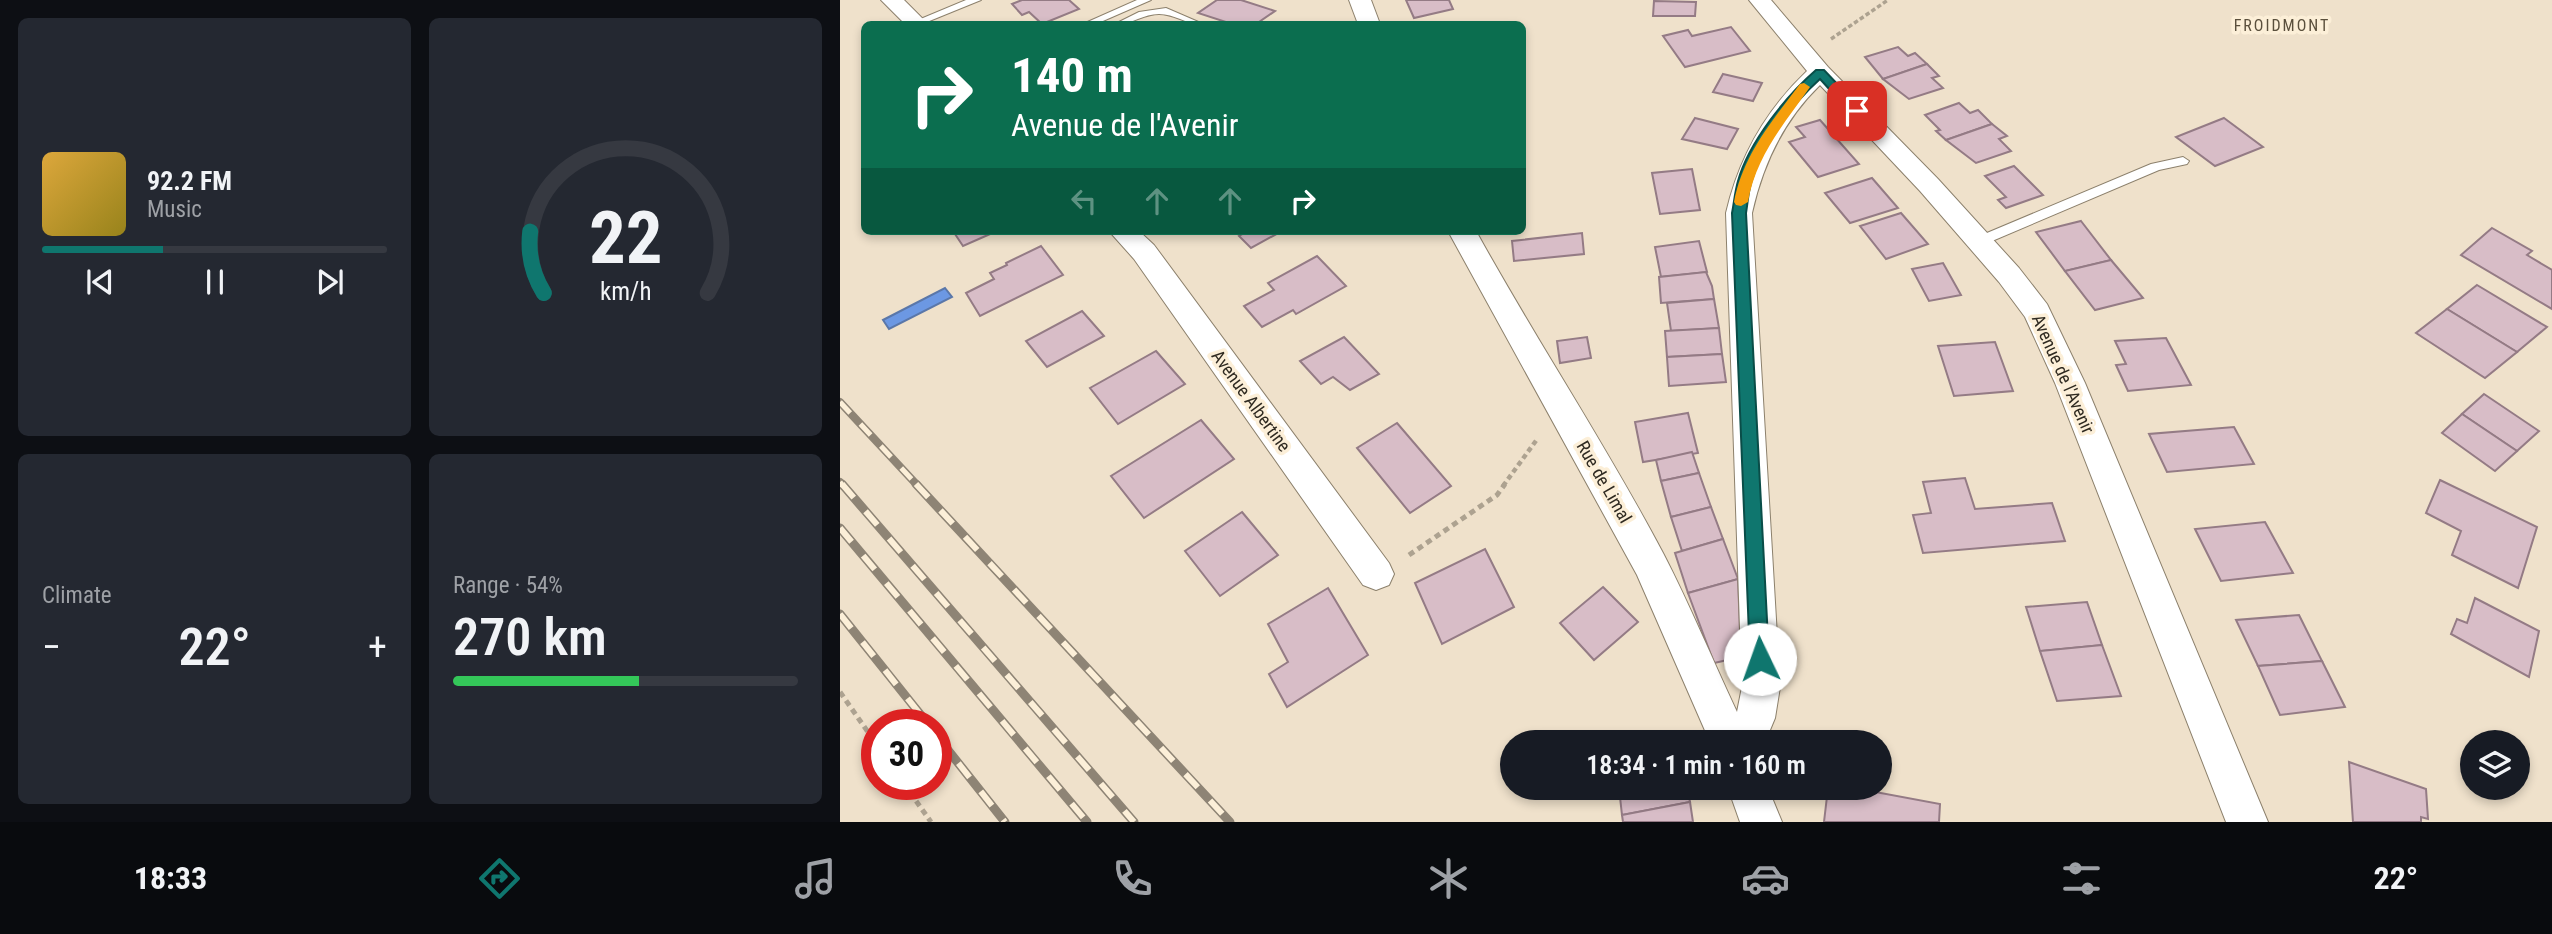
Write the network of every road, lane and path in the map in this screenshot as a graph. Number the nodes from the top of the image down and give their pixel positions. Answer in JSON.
{"nodes":[{"id":1,"x":892,"y":0,"type":"edge"},
{"id":2,"x":976,"y":0,"type":"edge"},
{"id":3,"x":1146,"y":0,"type":"edge"},
{"id":4,"x":1360,"y":0,"type":"edge"},
{"id":5,"x":1760,"y":0,"type":"edge"},
{"id":6,"x":1888,"y":0,"type":"edge"},
{"id":7,"x":913,"y":21,"type":"edge"},
{"id":8,"x":924,"y":21,"type":"edge"},
{"id":9,"x":1095,"y":21,"type":"edge"},
{"id":10,"x":1127,"y":21,"type":"edge"},
{"id":11,"x":1191,"y":21,"type":"edge"},
{"id":12,"x":1369,"y":21,"type":"edge"},
{"id":13,"x":1813,"y":64,"type":"junction"},
{"id":14,"x":2183,"y":162,"type":"dead end"},
{"id":15,"x":1127,"y":235,"type":"edge"},
{"id":16,"x":1464,"y":235,"type":"edge"},
{"id":17,"x":1980,"y":241,"type":"junction"},
{"id":18,"x":1560,"y":406,"type":"junction"},
{"id":19,"x":1439,"y":537,"type":"dead end"},
{"id":20,"x":1376,"y":575,"type":"dead end"},
{"id":21,"x":840,"y":692,"type":"edge"},
{"id":22,"x":861,"y":722,"type":"edge"},
{"id":23,"x":1725,"y":730,"type":"edge"},
{"id":24,"x":1750,"y":730,"type":"edge"},
{"id":25,"x":915,"y":800,"type":"edge"},
{"id":26,"x":1753,"y":800,"type":"edge"},
{"id":27,"x":931,"y":822,"type":"edge"},
{"id":28,"x":1761,"y":822,"type":"edge"},
{"id":29,"x":2247,"y":822,"type":"edge"}],
"edges":[{"from":1,"to":7,"type":"street"},
{"from":2,"to":8,"type":"lane"},
{"from":3,"to":9,"type":"lane"},
{"from":4,"to":12,"type":"street"},
{"from":5,"to":13,"type":"street","name":"Avenue de l'Avenir"},
{"from":6,"to":13,"type":"path"},
{"from":10,"to":11,"type":"lane"},
{"from":13,"to":17,"type":"street","name":"Avenue de l'Avenir"},
{"from":13,"to":24,"type":"street"},
{"from":14,"to":17,"type":"lane"},
{"from":15,"to":20,"type":"street","name":"Avenue Albertine"},
{"from":16,"to":18,"type":"street","name":"Rue de Limal"},
{"from":17,"to":29,"type":"street","name":"Avenue de l'Avenir"},
{"from":18,"to":19,"type":"path"},
{"from":18,"to":23,"type":"street","name":"Rue de Limal"},
{"from":21,"to":22,"type":"path"},
{"from":25,"to":27,"type":"path"},
{"from":26,"to":28,"type":"street"}]}
